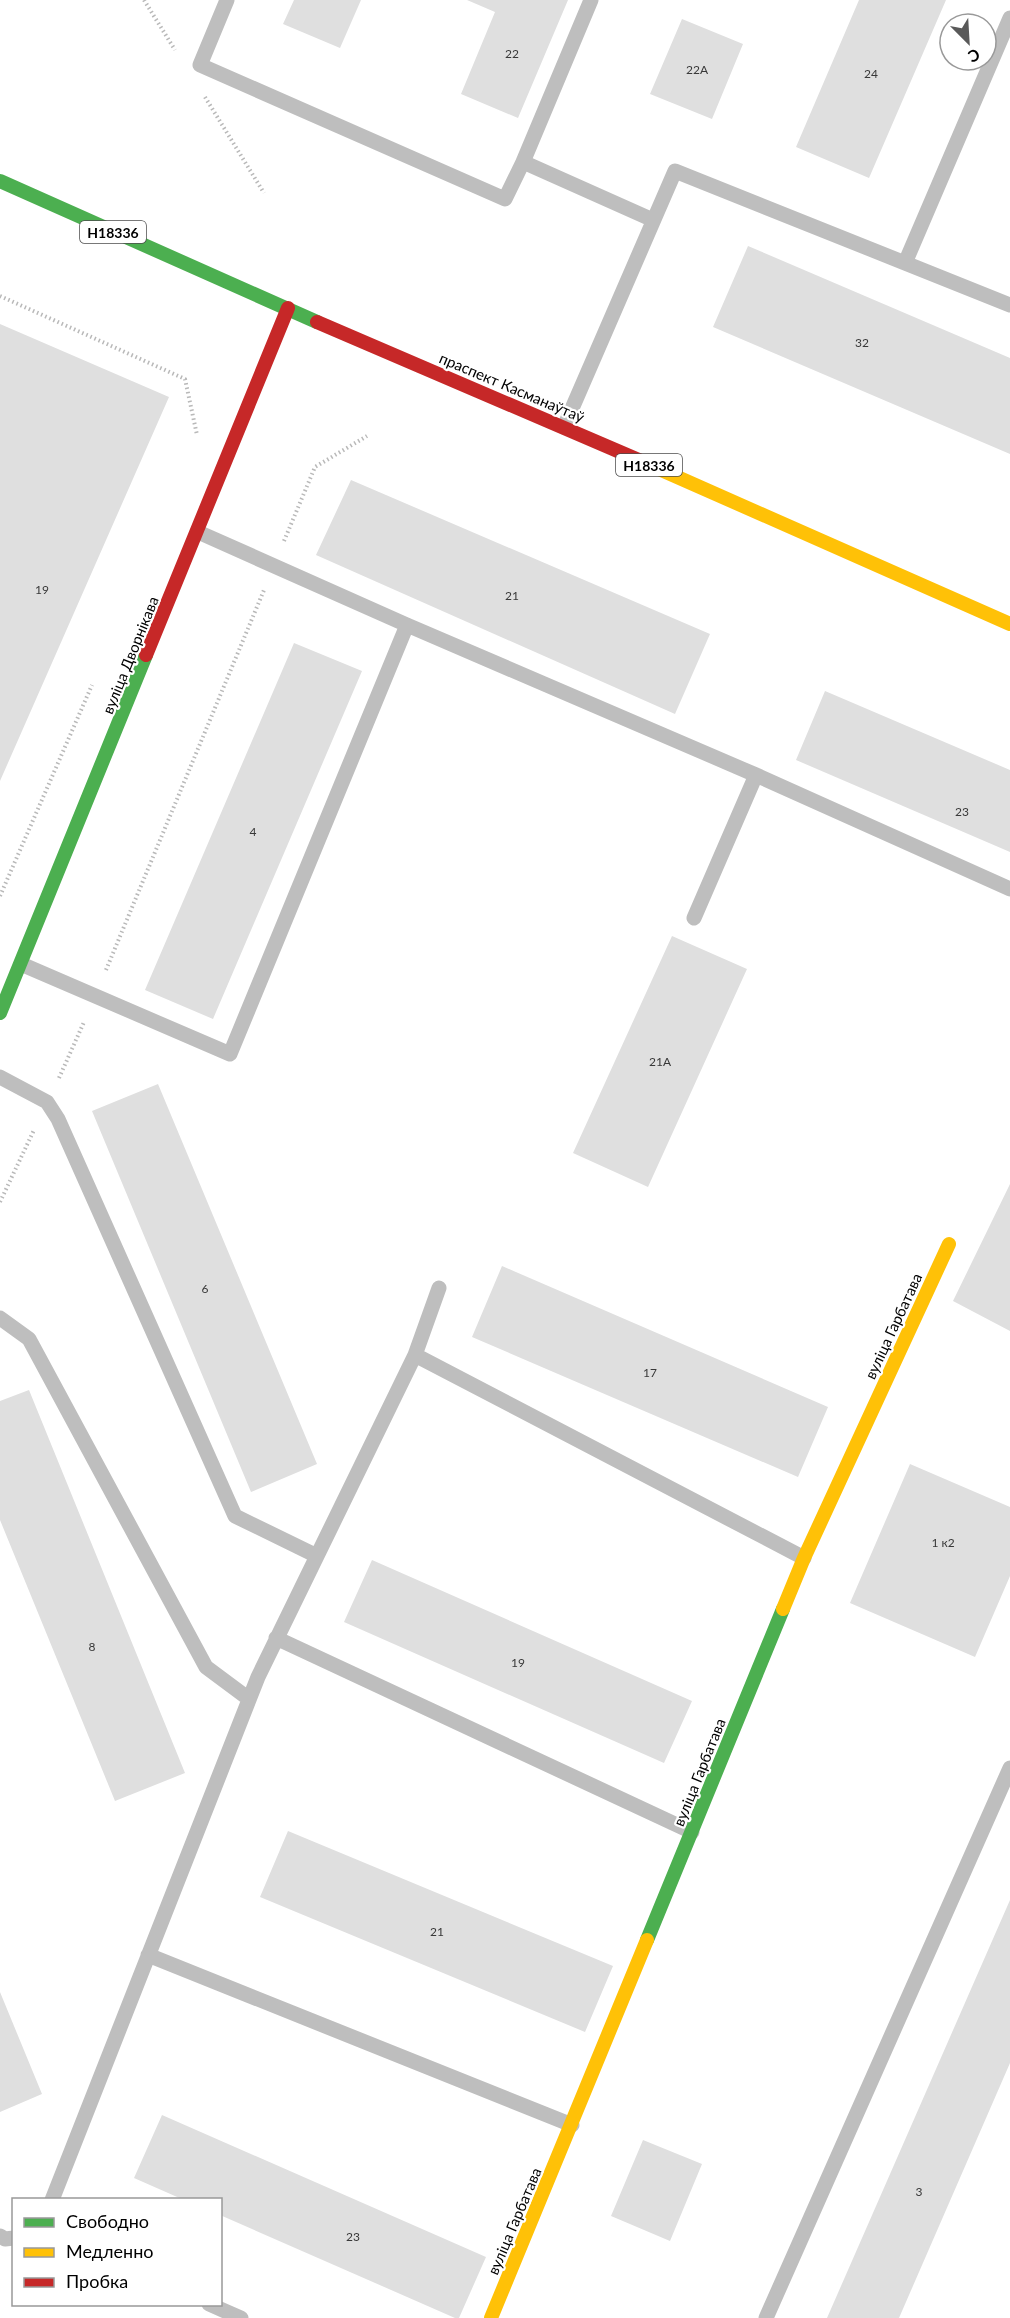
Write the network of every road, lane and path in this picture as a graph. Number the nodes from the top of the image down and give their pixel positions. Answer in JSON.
{"nodes":[{"id":1,"x":227,"y":0,"type":"edge"},
{"id":2,"x":591,"y":0,"type":"edge"},
{"id":3,"x":1010,"y":18,"type":"edge"},
{"id":4,"x":522,"y":162,"type":"junction"},
{"id":5,"x":0,"y":181,"type":"edge"},
{"id":6,"x":653,"y":220,"type":"junction"},
{"id":7,"x":905,"y":263,"type":"junction"},
{"id":8,"x":0,"y":296,"type":"edge"},
{"id":9,"x":1010,"y":305,"type":"edge"},
{"id":10,"x":288,"y":308,"type":"junction"},
{"id":11,"x":564,"y":427,"type":"junction"},
{"id":12,"x":367,"y":436,"type":"dead end"},
{"id":13,"x":198,"y":441,"type":"dead end"},
{"id":14,"x":198,"y":532,"type":"junction"},
{"id":15,"x":274,"y":566,"type":"junction"},
{"id":16,"x":1010,"y":624,"type":"edge"},
{"id":17,"x":407,"y":625,"type":"junction"},
{"id":18,"x":93,"y":682,"type":"dead end"},
{"id":19,"x":756,"y":775,"type":"junction"},
{"id":20,"x":1010,"y":889,"type":"edge"},
{"id":21,"x":0,"y":896,"type":"edge"},
{"id":22,"x":694,"y":918,"type":"dead end"},
{"id":23,"x":21,"y":964,"type":"junction"},
{"id":24,"x":95,"y":996,"type":"junction"},
{"id":25,"x":0,"y":1013,"type":"edge"},
{"id":26,"x":0,"y":1077,"type":"edge"},
{"id":27,"x":47,"y":1102,"type":"junction"},
{"id":28,"x":0,"y":1202,"type":"edge"},
{"id":29,"x":950,"y":1244,"type":"dead end"},
{"id":30,"x":439,"y":1288,"type":"dead end"},
{"id":31,"x":0,"y":1318,"type":"edge"},
{"id":32,"x":416,"y":1355,"type":"junction"},
{"id":33,"x":317,"y":1556,"type":"junction"},
{"id":34,"x":804,"y":1557,"type":"junction"},
{"id":35,"x":276,"y":1638,"type":"junction"},
{"id":36,"x":249,"y":1699,"type":"junction"},
{"id":37,"x":1010,"y":1768,"type":"edge"},
{"id":38,"x":692,"y":1832,"type":"junction"},
{"id":39,"x":148,"y":1955,"type":"junction"},
{"id":40,"x":572,"y":2125,"type":"junction"},
{"id":41,"x":52,"y":2198,"type":"edge"},
{"id":42,"x":214,"y":2306,"type":"edge"},
{"id":43,"x":241,"y":2318,"type":"edge"},
{"id":44,"x":491,"y":2318,"type":"edge"},
{"id":45,"x":765,"y":2318,"type":"edge"}],
"edges":[{"from":1,"to":4,"type":"lane"},
{"from":2,"to":4,"type":"lane"},
{"from":3,"to":7,"type":"lane"},
{"from":4,"to":6,"type":"lane"},
{"from":5,"to":10,"type":"street","name":"праспект Касманаўтаў","number":"Н18336"},
{"from":6,"to":7,"type":"lane"},
{"from":6,"to":11,"type":"lane"},
{"from":7,"to":9,"type":"lane"},
{"from":8,"to":13,"type":"path"},
{"from":10,"to":11,"type":"street","name":"праспект Касманаўтаў","number":"Н18336"},
{"from":10,"to":14,"type":"street","name":"вуліца Дворнікава"},
{"from":11,"to":16,"type":"street","name":"праспект Касманаўтаў","number":"Н18336"},
{"from":12,"to":15,"type":"path"},
{"from":14,"to":15,"type":"lane"},
{"from":14,"to":23,"type":"street","name":"вуліца Дворнікава"},
{"from":15,"to":17,"type":"lane"},
{"from":15,"to":24,"type":"path"},
{"from":17,"to":19,"type":"lane"},
{"from":17,"to":24,"type":"lane"},
{"from":18,"to":21,"type":"path"},
{"from":19,"to":20,"type":"lane"},
{"from":19,"to":22,"type":"lane"},
{"from":23,"to":24,"type":"lane"},
{"from":23,"to":25,"type":"street","name":"вуліца Дворнікава"},
{"from":24,"to":27,"type":"path"},
{"from":26,"to":27,"type":"lane"},
{"from":27,"to":28,"type":"path"},
{"from":27,"to":33,"type":"lane"},
{"from":29,"to":34,"type":"street","name":"вуліца Гарбатава"},
{"from":30,"to":32,"type":"lane"},
{"from":31,"to":36,"type":"lane"},
{"from":32,"to":33,"type":"lane"},
{"from":32,"to":34,"type":"lane"},
{"from":33,"to":35,"type":"lane"},
{"from":34,"to":38,"type":"street","name":"вуліца Гарбатава"},
{"from":35,"to":36,"type":"lane"},
{"from":35,"to":38,"type":"lane"},
{"from":36,"to":39,"type":"lane"},
{"from":37,"to":45,"type":"lane"},
{"from":38,"to":40,"type":"street","name":"вуліца Гарбатава"},
{"from":39,"to":40,"type":"lane"},
{"from":39,"to":41,"type":"lane"},
{"from":40,"to":44,"type":"street","name":"вуліца Гарбатава"},
{"from":42,"to":43,"type":"lane"}]}
